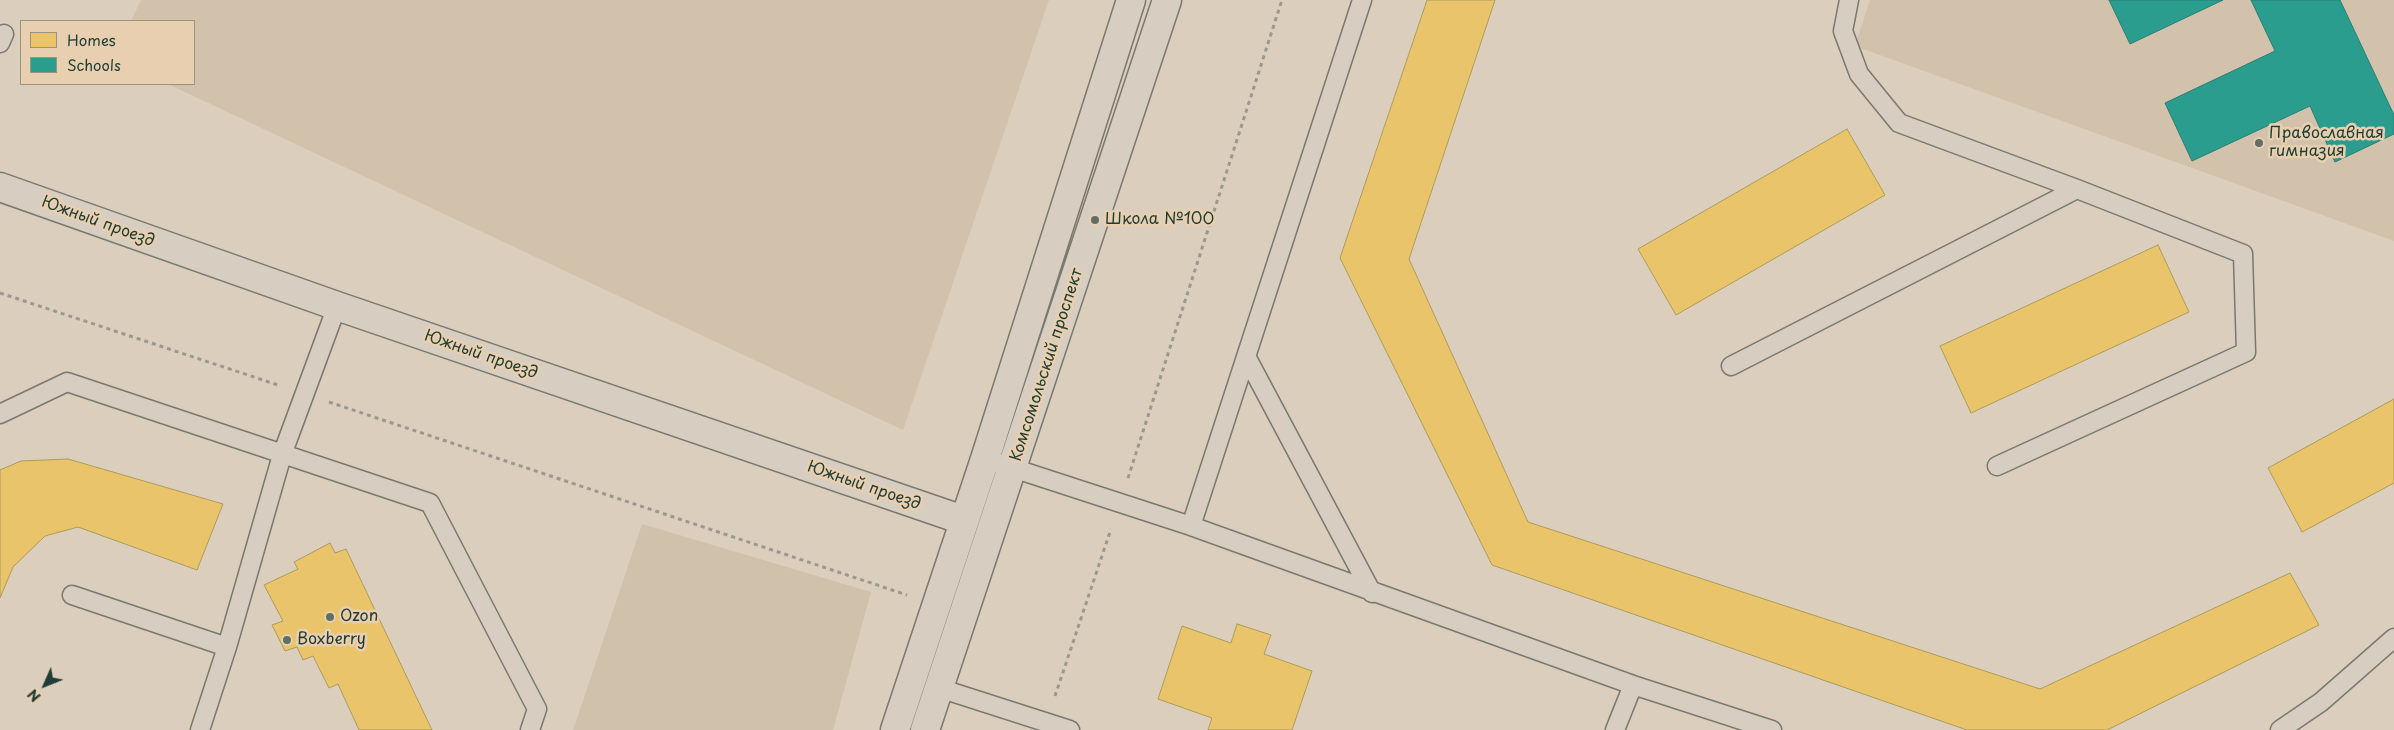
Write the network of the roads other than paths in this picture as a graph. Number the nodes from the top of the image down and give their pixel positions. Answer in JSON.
{"nodes":[{"id":1,"x":1131,"y":0,"type":"edge"},
{"id":2,"x":1167,"y":0,"type":"edge"},
{"id":3,"x":1362,"y":0,"type":"edge"},
{"id":4,"x":1849,"y":0,"type":"edge"},
{"id":5,"x":0,"y":187,"type":"edge"},
{"id":6,"x":2077,"y":189,"type":"junction"},
{"id":7,"x":337,"y":306,"type":"junction"},
{"id":8,"x":1247,"y":358,"type":"junction"},
{"id":9,"x":1731,"y":366,"type":"dead end"},
{"id":10,"x":0,"y":414,"type":"edge"},
{"id":11,"x":282,"y":455,"type":"junction"},
{"id":12,"x":985,"y":458,"type":"junction"},
{"id":13,"x":1997,"y":466,"type":"dead end"},
{"id":14,"x":1014,"y":468,"type":"junction"},
{"id":15,"x":963,"y":520,"type":"junction"},
{"id":16,"x":1191,"y":526,"type":"junction"},
{"id":17,"x":991,"y":530,"type":"junction"},
{"id":18,"x":1372,"y":593,"type":"junction"},
{"id":19,"x":72,"y":595,"type":"dead end"},
{"id":20,"x":2394,"y":638,"type":"edge"},
{"id":21,"x":227,"y":647,"type":"junction"},
{"id":22,"x":1632,"y":685,"type":"junction"},
{"id":23,"x":938,"y":688,"type":"junction"},
{"id":24,"x":200,"y":730,"type":"edge"},
{"id":25,"x":530,"y":730,"type":"edge"},
{"id":26,"x":895,"y":730,"type":"edge"},
{"id":27,"x":925,"y":730,"type":"edge"},
{"id":28,"x":1070,"y":730,"type":"edge"},
{"id":29,"x":1615,"y":730,"type":"edge"},
{"id":30,"x":1772,"y":730,"type":"edge"},
{"id":31,"x":2280,"y":730,"type":"edge"}],
"edges":[{"from":1,"to":12,"type":"main road","name":"Комсомольский проспект"},
{"from":2,"to":14,"type":"main road","name":"Комсомольский проспект"},
{"from":3,"to":8,"type":"lane"},
{"from":4,"to":6,"type":"lane"},
{"from":5,"to":7,"type":"main road","name":"Южный проезд"},
{"from":6,"to":9,"type":"lane"},
{"from":6,"to":13,"type":"lane"},
{"from":7,"to":11,"type":"lane"},
{"from":7,"to":15,"type":"main road","name":"Южный проезд"},
{"from":8,"to":16,"type":"lane"},
{"from":8,"to":18,"type":"lane"},
{"from":10,"to":11,"type":"lane"},
{"from":11,"to":21,"type":"lane"},
{"from":11,"to":25,"type":"lane"},
{"from":12,"to":14,"type":"lane"},
{"from":12,"to":15,"type":"main road","name":"Комсомольский проспект"},
{"from":14,"to":16,"type":"lane"},
{"from":14,"to":17,"type":"main road","name":"Комсомольский проспект"},
{"from":15,"to":17,"type":"lane"},
{"from":15,"to":26,"type":"main road","name":"Комсомольский проспект"},
{"from":16,"to":18,"type":"lane"},
{"from":17,"to":23,"type":"main road","name":"Комсомольский проспект"},
{"from":18,"to":22,"type":"lane"},
{"from":19,"to":21,"type":"lane"},
{"from":20,"to":31,"type":"lane"},
{"from":21,"to":24,"type":"lane"},
{"from":22,"to":29,"type":"lane"},
{"from":22,"to":30,"type":"lane"},
{"from":23,"to":27,"type":"main road","name":"Комсомольский проспект"},
{"from":23,"to":28,"type":"lane"}]}
